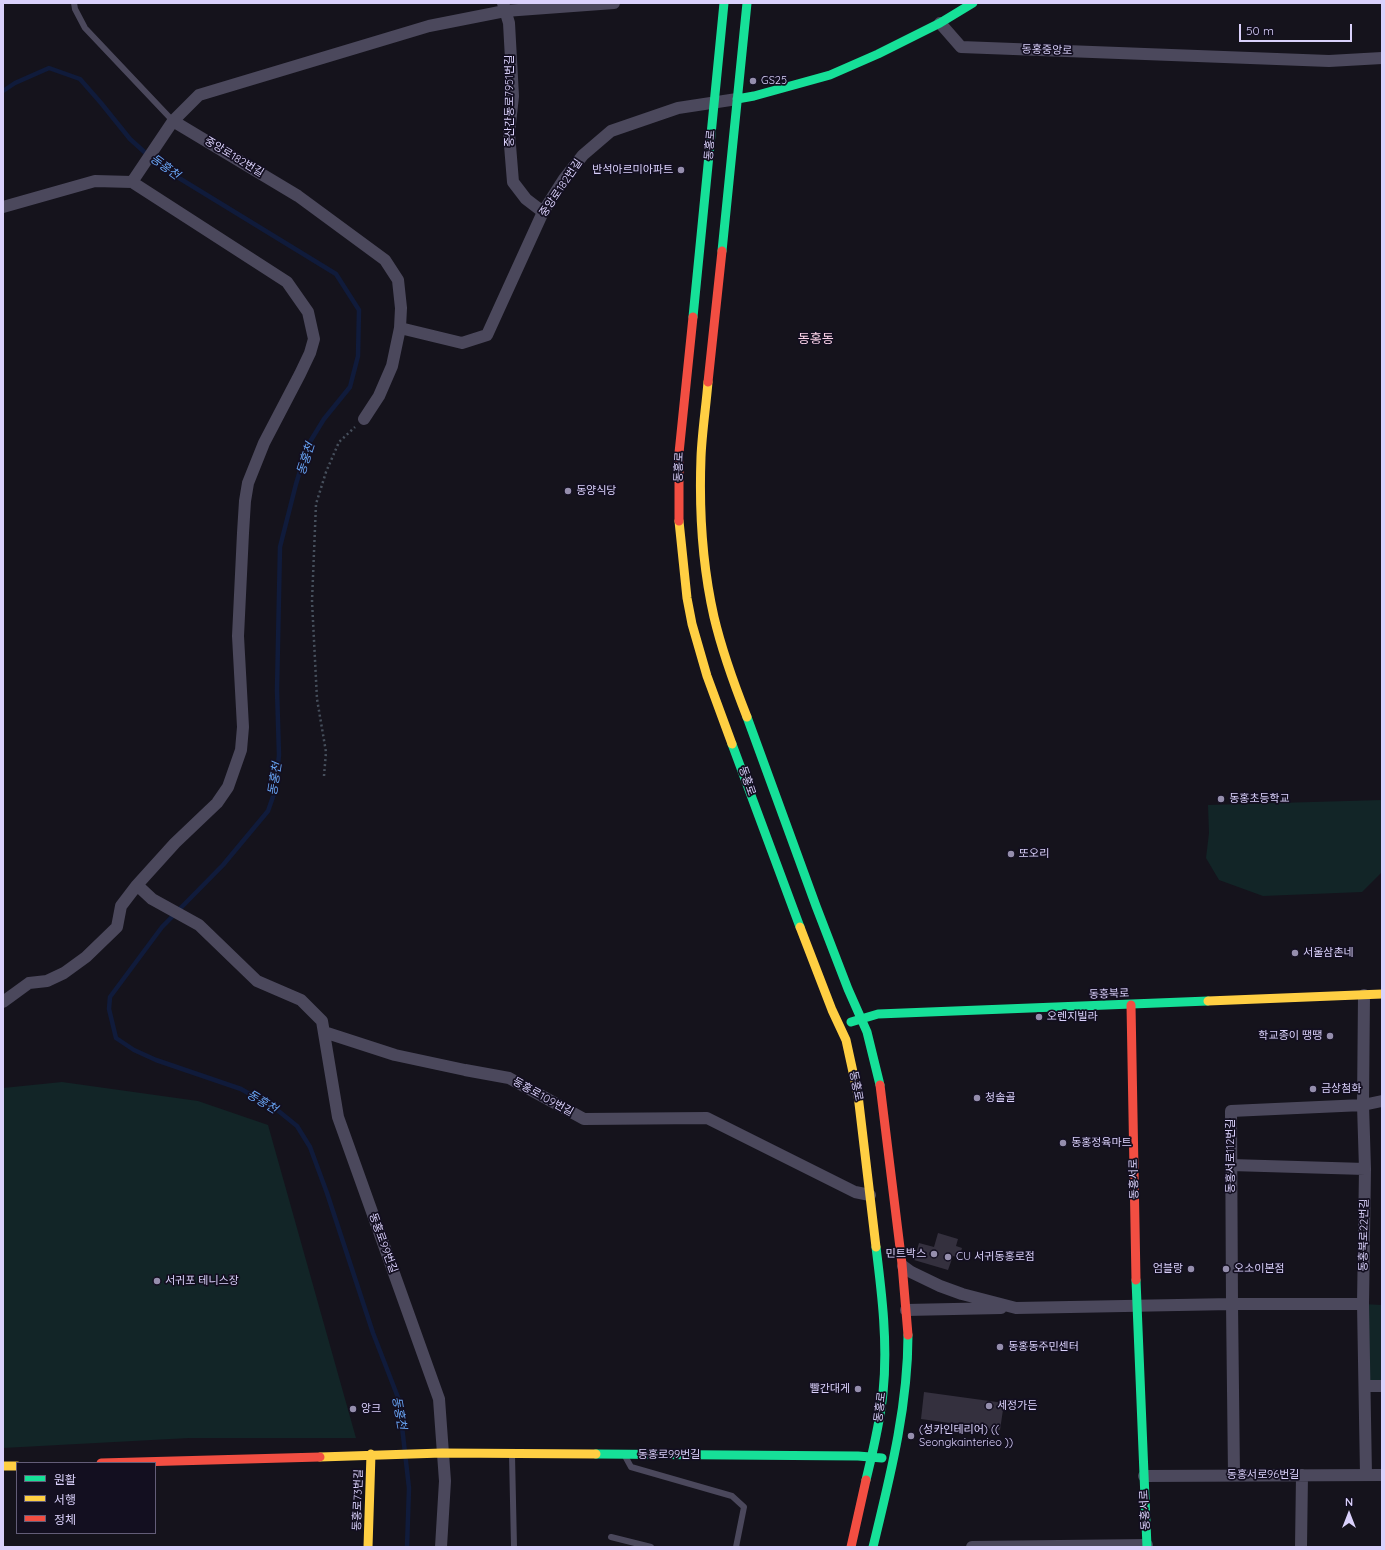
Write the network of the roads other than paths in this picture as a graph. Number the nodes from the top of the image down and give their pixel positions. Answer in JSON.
{"nodes":[{"id":1,"x":74,"y":3,"type":"edge"},
{"id":2,"x":614,"y":3,"type":"edge"},
{"id":3,"x":724,"y":3,"type":"edge"},
{"id":4,"x":747,"y":3,"type":"edge"},
{"id":5,"x":973,"y":3,"type":"edge"},
{"id":6,"x":504,"y":7,"type":"edge"},
{"id":7,"x":940,"y":23,"type":"junction"},
{"id":8,"x":1382,"y":58,"type":"edge"},
{"id":9,"x":737,"y":99,"type":"junction"},
{"id":10,"x":714,"y":102,"type":"junction"},
{"id":11,"x":173,"y":120,"type":"junction"},
{"id":12,"x":132,"y":182,"type":"junction"},
{"id":13,"x":3,"y":207,"type":"edge"},
{"id":14,"x":543,"y":212,"type":"junction"},
{"id":15,"x":400,"y":328,"type":"junction"},
{"id":16,"x":364,"y":419,"type":"road end"},
{"id":17,"x":137,"y":885,"type":"junction"},
{"id":18,"x":1382,"y":994,"type":"edge"},
{"id":19,"x":1364,"y":995,"type":"junction"},
{"id":20,"x":3,"y":1002,"type":"edge"},
{"id":21,"x":1131,"y":1005,"type":"junction"},
{"id":22,"x":861,"y":1018,"type":"junction"},
{"id":23,"x":840,"y":1026,"type":"junction"},
{"id":24,"x":324,"y":1032,"type":"junction"},
{"id":25,"x":1382,"y":1101,"type":"edge"},
{"id":26,"x":1363,"y":1105,"type":"junction"},
{"id":27,"x":1231,"y":1165,"type":"junction"},
{"id":28,"x":1365,"y":1169,"type":"junction"},
{"id":29,"x":870,"y":1195,"type":"junction"},
{"id":30,"x":903,"y":1266,"type":"junction"},
{"id":31,"x":1232,"y":1304,"type":"junction"},
{"id":32,"x":1363,"y":1304,"type":"junction"},
{"id":33,"x":1136,"y":1306,"type":"junction"},
{"id":34,"x":1016,"y":1308,"type":"junction"},
{"id":35,"x":906,"y":1310,"type":"junction"},
{"id":36,"x":1365,"y":1386,"type":"junction"},
{"id":37,"x":1382,"y":1386,"type":"edge"},
{"id":38,"x":442,"y":1453,"type":"junction"},
{"id":39,"x":371,"y":1454,"type":"junction"},
{"id":40,"x":512,"y":1454,"type":"junction"},
{"id":41,"x":624,"y":1454,"type":"junction"},
{"id":42,"x":871,"y":1457,"type":"junction"},
{"id":43,"x":895,"y":1459,"type":"junction"},
{"id":44,"x":131,"y":1462,"type":"edge"},
{"id":45,"x":3,"y":1466,"type":"edge"},
{"id":46,"x":16,"y":1466,"type":"edge"},
{"id":47,"x":1234,"y":1475,"type":"junction"},
{"id":48,"x":1302,"y":1475,"type":"junction"},
{"id":49,"x":1366,"y":1475,"type":"junction"},
{"id":50,"x":1382,"y":1475,"type":"edge"},
{"id":51,"x":1144,"y":1476,"type":"junction"},
{"id":52,"x":611,"y":1536,"type":"dead end"},
{"id":53,"x":852,"y":1545,"type":"edge"},
{"id":54,"x":1147,"y":1546,"type":"edge"},
{"id":55,"x":368,"y":1547,"type":"edge"},
{"id":56,"x":441,"y":1547,"type":"edge"},
{"id":57,"x":514,"y":1547,"type":"edge"},
{"id":58,"x":651,"y":1547,"type":"edge"},
{"id":59,"x":736,"y":1547,"type":"edge"},
{"id":60,"x":868,"y":1547,"type":"edge"},
{"id":61,"x":873,"y":1547,"type":"edge"},
{"id":62,"x":972,"y":1547,"type":"edge"},
{"id":63,"x":1301,"y":1547,"type":"edge"}],
"edges":[{"from":1,"to":11,"type":"lane"},
{"from":2,"to":6,"type":"street"},
{"from":3,"to":10,"type":"main road","name":"동홍로"},
{"from":4,"to":9,"type":"main road","name":"동홍로"},
{"from":5,"to":7,"type":"main road"},
{"from":6,"to":11,"type":"street"},
{"from":6,"to":14,"type":"street","name":"중산간동로7951번길"},
{"from":7,"to":8,"type":"street","name":"동홍중앙로"},
{"from":7,"to":9,"type":"main road"},
{"from":9,"to":10,"type":"street","name":"중앙로182번길"},
{"from":9,"to":22,"type":"main road","name":"동홍로"},
{"from":10,"to":14,"type":"street","name":"중앙로182번길"},
{"from":10,"to":23,"type":"main road","name":"동홍로"},
{"from":11,"to":12,"type":"street"},
{"from":11,"to":15,"type":"street","name":"중앙로182번길"},
{"from":12,"to":13,"type":"street"},
{"from":12,"to":17,"type":"street"},
{"from":14,"to":15,"type":"street","name":"중앙로182번길"},
{"from":15,"to":16,"type":"street","name":"중앙로182번길"},
{"from":17,"to":20,"type":"street"},
{"from":17,"to":24,"type":"street"},
{"from":18,"to":19,"type":"main road","name":"동홍북로"},
{"from":19,"to":21,"type":"main road","name":"동홍북로"},
{"from":19,"to":26,"type":"street","name":"동홍북로22번길"},
{"from":21,"to":22,"type":"main road","name":"동홍북로"},
{"from":21,"to":33,"type":"main road","name":"동홍서로"},
{"from":22,"to":23,"type":"main road","name":"동홍북로"},
{"from":22,"to":30,"type":"main road","name":"동홍로"},
{"from":23,"to":29,"type":"main road","name":"동홍로"},
{"from":24,"to":29,"type":"street","name":"동홍로109번길"},
{"from":24,"to":38,"type":"street","name":"동홍로99번길"},
{"from":25,"to":26,"type":"street","name":"동홍서로112번길"},
{"from":26,"to":27,"type":"street","name":"동홍서로112번길"},
{"from":26,"to":28,"type":"street","name":"동홍북로22번길"},
{"from":27,"to":28,"type":"street"},
{"from":27,"to":31,"type":"street","name":"동홍서로112번길"},
{"from":28,"to":32,"type":"street","name":"동홍북로22번길"},
{"from":29,"to":42,"type":"main road","name":"동홍로"},
{"from":30,"to":34,"type":"street"},
{"from":30,"to":35,"type":"main road","name":"동홍로"},
{"from":31,"to":32,"type":"street"},
{"from":31,"to":33,"type":"street"},
{"from":31,"to":47,"type":"street"},
{"from":32,"to":36,"type":"street","name":"동홍북로22번길"},
{"from":33,"to":34,"type":"street"},
{"from":33,"to":51,"type":"main road","name":"동홍서로"},
{"from":34,"to":35,"type":"street"},
{"from":35,"to":43,"type":"main road","name":"동홍로"},
{"from":36,"to":37,"type":"street"},
{"from":36,"to":49,"type":"street","name":"동홍북로22번길"},
{"from":38,"to":39,"type":"main road","name":"동홍로99번길"},
{"from":38,"to":40,"type":"main road","name":"동홍로99번길"},
{"from":38,"to":56,"type":"street"},
{"from":39,"to":44,"type":"main road"},
{"from":39,"to":55,"type":"main road","name":"동홍로73번길"},
{"from":40,"to":41,"type":"main road","name":"동홍로99번길"},
{"from":40,"to":57,"type":"lane"},
{"from":41,"to":42,"type":"main road","name":"동홍로99번길"},
{"from":41,"to":59,"type":"lane"},
{"from":42,"to":43,"type":"main road","name":"동홍로99번길"},
{"from":42,"to":53,"type":"main road","name":"동홍로"},
{"from":43,"to":61,"type":"main road","name":"동홍로"},
{"from":45,"to":46,"type":"main road"},
{"from":47,"to":48,"type":"street","name":"동홍서로96번길"},
{"from":47,"to":51,"type":"street","name":"동홍서로96번길"},
{"from":48,"to":49,"type":"street","name":"동홍서로96번길"},
{"from":48,"to":63,"type":"street"},
{"from":49,"to":50,"type":"street","name":"동홍서로96번길"},
{"from":51,"to":54,"type":"main road","name":"동홍서로"},
{"from":52,"to":58,"type":"lane"},
{"from":53,"to":60,"type":"street"},
{"from":54,"to":62,"type":"street"}]}
